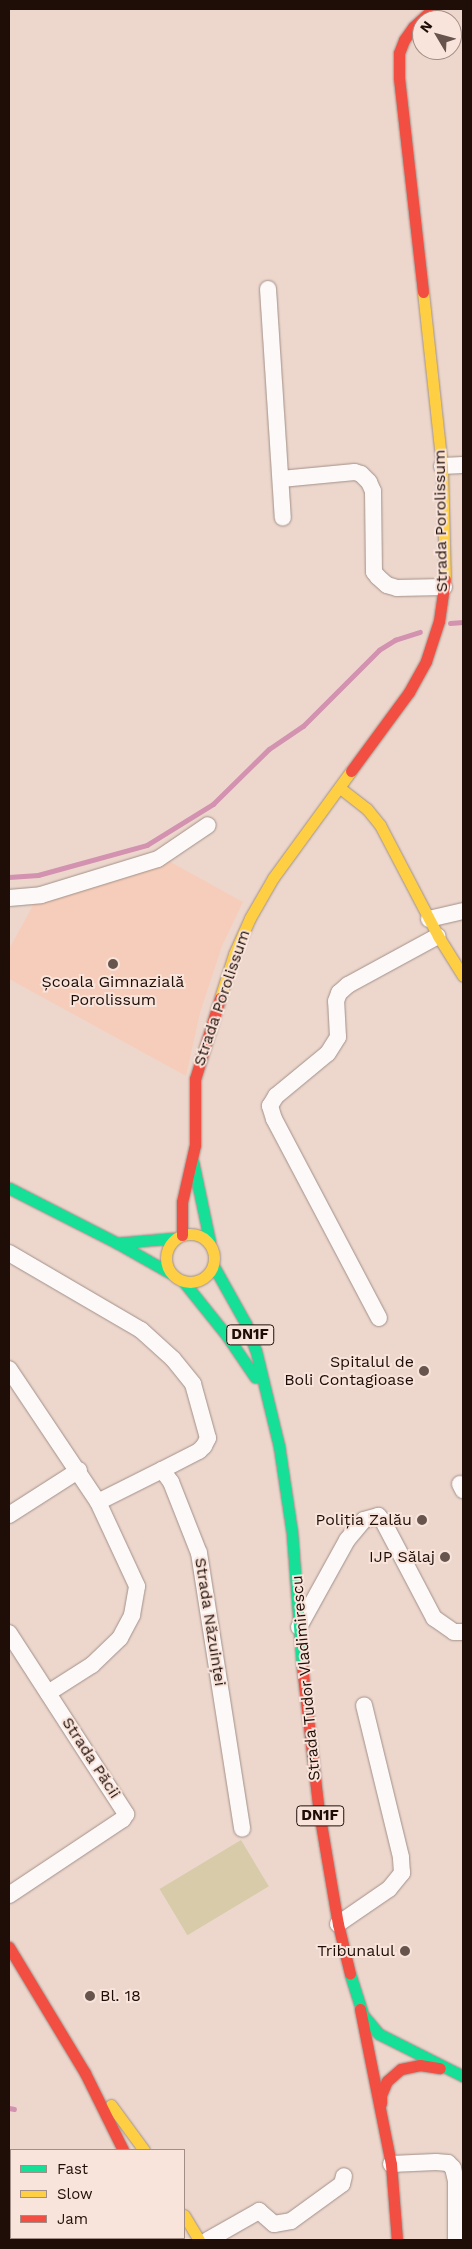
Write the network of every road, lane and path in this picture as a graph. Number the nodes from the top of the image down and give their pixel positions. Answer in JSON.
{"nodes":[{"id":1,"x":433,"y":9,"type":"edge"},
{"id":2,"x":268,"y":289,"type":"dead end"},
{"id":3,"x":463,"y":464,"type":"edge"},
{"id":4,"x":442,"y":466,"type":"junction"},
{"id":5,"x":281,"y":479,"type":"junction"},
{"id":6,"x":284,"y":518,"type":"dead end"},
{"id":7,"x":444,"y":587,"type":"junction"},
{"id":8,"x":340,"y":788,"type":"junction"},
{"id":9,"x":208,"y":824,"type":"dead end"},
{"id":10,"x":9,"y":898,"type":"edge"},
{"id":11,"x":463,"y":911,"type":"edge"},
{"id":12,"x":429,"y":919,"type":"junction"},
{"id":13,"x":438,"y":936,"type":"junction"},
{"id":14,"x":463,"y":976,"type":"edge"},
{"id":15,"x":193,"y":1161,"type":"junction"},
{"id":16,"x":9,"y":1188,"type":"edge"},
{"id":17,"x":179,"y":1236,"type":"junction"},
{"id":18,"x":117,"y":1243,"type":"junction"},
{"id":19,"x":210,"y":1243,"type":"junction"},
{"id":20,"x":9,"y":1253,"type":"edge"},
{"id":21,"x":213,"y":1265,"type":"junction"},
{"id":22,"x":170,"y":1273,"type":"junction"},
{"id":23,"x":183,"y":1281,"type":"junction"},
{"id":24,"x":379,"y":1318,"type":"dead end"},
{"id":25,"x":9,"y":1369,"type":"edge"},
{"id":26,"x":271,"y":1410,"type":"junction"},
{"id":27,"x":78,"y":1470,"type":"junction"},
{"id":28,"x":162,"y":1470,"type":"junction"},
{"id":29,"x":98,"y":1502,"type":"junction"},
{"id":30,"x":9,"y":1515,"type":"edge"},
{"id":31,"x":299,"y":1627,"type":"junction"},
{"id":32,"x":463,"y":1632,"type":"edge"},
{"id":33,"x":9,"y":1633,"type":"edge"},
{"id":34,"x":48,"y":1693,"type":"junction"},
{"id":35,"x":364,"y":1705,"type":"dead end"},
{"id":36,"x":242,"y":1829,"type":"dead end"},
{"id":37,"x":9,"y":1895,"type":"edge"},
{"id":38,"x":338,"y":1924,"type":"junction"},
{"id":39,"x":9,"y":1946,"type":"edge"},
{"id":40,"x":358,"y":2003,"type":"junction"},
{"id":41,"x":410,"y":2052,"type":"junction"},
{"id":42,"x":374,"y":2066,"type":"junction"},
{"id":43,"x":85,"y":2073,"type":"junction"},
{"id":44,"x":460,"y":2074,"type":"edge"},
{"id":45,"x":381,"y":2103,"type":"junction"},
{"id":46,"x":123,"y":2149,"type":"edge"},
{"id":47,"x":143,"y":2149,"type":"edge"},
{"id":48,"x":391,"y":2164,"type":"junction"},
{"id":49,"x":344,"y":2176,"type":"dead end"},
{"id":50,"x":185,"y":2217,"type":"edge"},
{"id":51,"x":199,"y":2240,"type":"edge"},
{"id":52,"x":208,"y":2240,"type":"edge"},
{"id":53,"x":397,"y":2240,"type":"edge"},
{"id":54,"x":456,"y":2240,"type":"edge"}],
"edges":[{"from":1,"to":4,"type":"main road","name":"Strada Porolissum"},
{"from":2,"to":5,"type":"street"},
{"from":3,"to":4,"type":"street"},
{"from":4,"to":7,"type":"main road","name":"Strada Porolissum"},
{"from":5,"to":6,"type":"street"},
{"from":5,"to":7,"type":"street"},
{"from":7,"to":8,"type":"main road","name":"Strada Porolissum"},
{"from":8,"to":12,"type":"main road"},
{"from":8,"to":15,"type":"main road","name":"Strada Porolissum"},
{"from":9,"to":10,"type":"street"},
{"from":11,"to":12,"type":"street"},
{"from":12,"to":13,"type":"main road"},
{"from":13,"to":14,"type":"main road"},
{"from":13,"to":24,"type":"street"},
{"from":15,"to":17,"type":"main road","name":"Strada Porolissum"},
{"from":15,"to":19,"type":"main road","name":"Strada Porolissum"},
{"from":16,"to":18,"type":"main road","number":"DN1F"},
{"from":17,"to":18,"type":"main road"},
{"from":17,"to":19,"type":"main road"},
{"from":17,"to":22,"type":"main road"},
{"from":18,"to":22,"type":"main road","number":"DN1F"},
{"from":19,"to":21,"type":"main road","number":"DN1F"},
{"from":20,"to":28,"type":"street"},
{"from":21,"to":23,"type":"main road"},
{"from":21,"to":26,"type":"main road","name":"Strada Tudor Vladimirescu","number":"DN1F"},
{"from":22,"to":23,"type":"main road","number":"DN1F"},
{"from":23,"to":26,"type":"main road","name":"Strada Tudor Vladimirescu","number":"DN1F"},
{"from":25,"to":27,"type":"street"},
{"from":26,"to":31,"type":"main road","name":"Strada Tudor Vladimirescu","number":"DN1F"},
{"from":27,"to":29,"type":"street"},
{"from":27,"to":30,"type":"street"},
{"from":28,"to":29,"type":"street"},
{"from":28,"to":36,"type":"street","name":"Strada Năzuinței"},
{"from":29,"to":34,"type":"street"},
{"from":31,"to":32,"type":"street"},
{"from":31,"to":38,"type":"main road","name":"Strada Tudor Vladimirescu","number":"DN1F"},
{"from":33,"to":34,"type":"street","name":"Strada Păcii"},
{"from":34,"to":37,"type":"street","name":"Strada Păcii"},
{"from":35,"to":38,"type":"street"},
{"from":38,"to":40,"type":"main road","name":"Strada Tudor Vladimirescu","number":"DN1F"},
{"from":39,"to":43,"type":"main road"},
{"from":40,"to":41,"type":"main road","number":"DN1F"},
{"from":40,"to":42,"type":"main road","name":"Strada Tudor Vladimirescu"},
{"from":41,"to":42,"type":"main road"},
{"from":41,"to":44,"type":"main road","number":"DN1F"},
{"from":42,"to":45,"type":"main road","name":"Strada Tudor Vladimirescu"},
{"from":43,"to":46,"type":"main road"},
{"from":43,"to":47,"type":"main road"},
{"from":44,"to":45,"type":"main road"},
{"from":45,"to":48,"type":"main road","name":"Strada Tudor Vladimirescu"},
{"from":48,"to":53,"type":"main road","name":"Strada Tudor Vladimirescu"},
{"from":48,"to":54,"type":"street"},
{"from":49,"to":52,"type":"street"},
{"from":50,"to":51,"type":"main road"}]}
